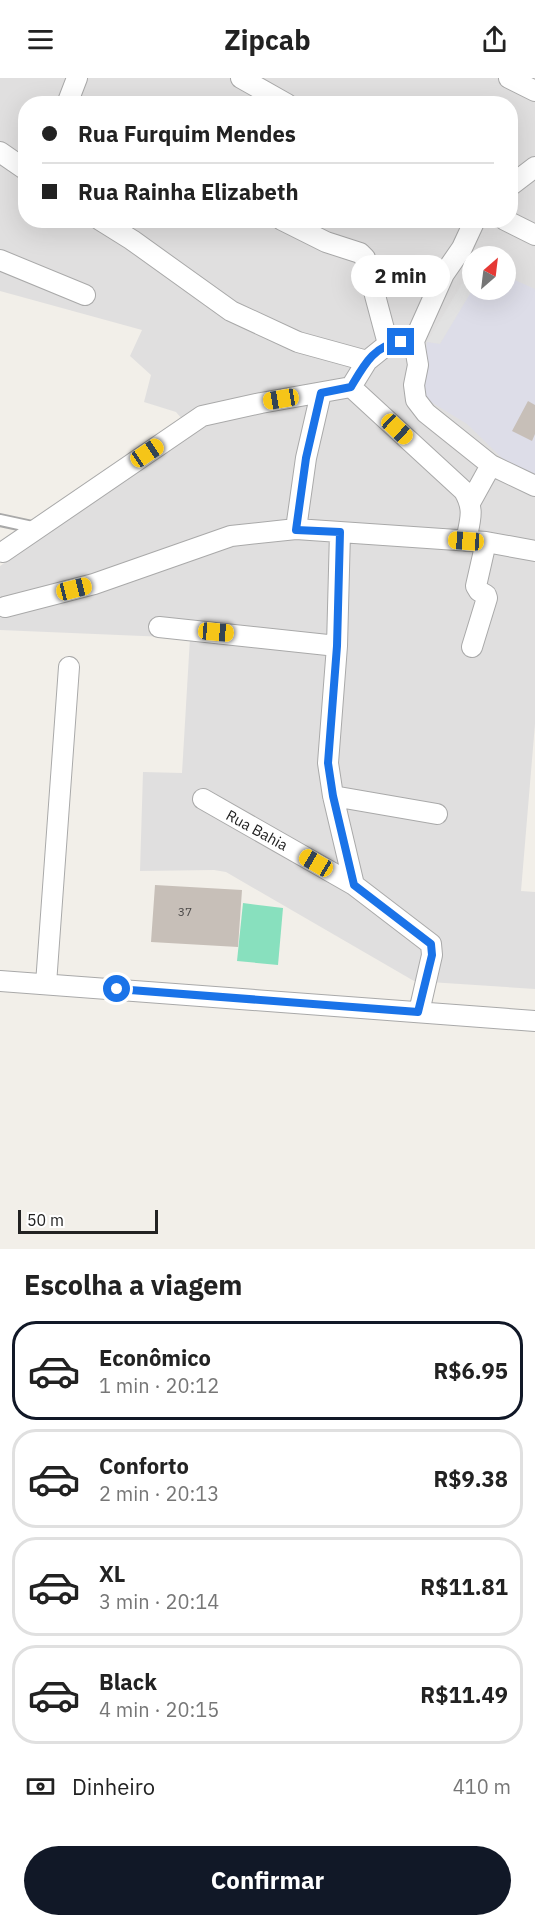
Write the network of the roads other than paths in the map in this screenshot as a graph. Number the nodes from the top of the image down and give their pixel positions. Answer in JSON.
{"nodes":[{"id":1,"x":77,"y":78,"type":"edge"},
{"id":2,"x":240,"y":78,"type":"edge"},
{"id":3,"x":509,"y":78,"type":"edge"},
{"id":4,"x":535,"y":91,"type":"edge"},
{"id":5,"x":70,"y":96,"type":"edge"},
{"id":6,"x":273,"y":96,"type":"edge"},
{"id":7,"x":0,"y":152,"type":"edge"},
{"id":8,"x":18,"y":164,"type":"edge"},
{"id":9,"x":535,"y":167,"type":"edge"},
{"id":10,"x":518,"y":179,"type":"edge"},
{"id":11,"x":518,"y":227,"type":"edge"},
{"id":12,"x":113,"y":228,"type":"edge"},
{"id":13,"x":298,"y":228,"type":"edge"},
{"id":14,"x":471,"y":228,"type":"edge"},
{"id":15,"x":535,"y":235,"type":"edge"},
{"id":16,"x":0,"y":260,"type":"edge"},
{"id":17,"x":85,"y":295,"type":"dead end"},
{"id":18,"x":414,"y":341,"type":"junction"},
{"id":19,"x":388,"y":344,"type":"junction"},
{"id":20,"x":367,"y":361,"type":"junction"},
{"id":21,"x":351,"y":387,"type":"junction"},
{"id":22,"x":321,"y":393,"type":"junction"},
{"id":23,"x":490,"y":465,"type":"junction"},
{"id":24,"x":535,"y":486,"type":"edge"},
{"id":25,"x":470,"y":503,"type":"junction"},
{"id":26,"x":0,"y":520,"type":"edge"},
{"id":27,"x":37,"y":528,"type":"junction"},
{"id":28,"x":296,"y":530,"type":"junction"},
{"id":29,"x":340,"y":532,"type":"junction"},
{"id":30,"x":466,"y":541,"type":"junction"},
{"id":31,"x":486,"y":542,"type":"junction"},
{"id":32,"x":535,"y":551,"type":"edge"},
{"id":33,"x":3,"y":552,"type":"dead end"},
{"id":34,"x":5,"y":608,"type":"dead end"},
{"id":35,"x":159,"y":627,"type":"dead end"},
{"id":36,"x":337,"y":646,"type":"junction"},
{"id":37,"x":472,"y":646,"type":"dead end"},
{"id":38,"x":69,"y":667,"type":"dead end"},
{"id":39,"x":333,"y":796,"type":"junction"},
{"id":40,"x":203,"y":800,"type":"dead end"},
{"id":41,"x":437,"y":814,"type":"dead end"},
{"id":42,"x":354,"y":885,"type":"junction"},
{"id":43,"x":0,"y":981,"type":"edge"},
{"id":44,"x":46,"y":984,"type":"junction"},
{"id":45,"x":418,"y":1012,"type":"junction"},
{"id":46,"x":535,"y":1021,"type":"edge"}],
"edges":[{"from":1,"to":5,"type":"street"},
{"from":2,"to":6,"type":"street"},
{"from":3,"to":4,"type":"street"},
{"from":7,"to":8,"type":"street"},
{"from":9,"to":10,"type":"street"},
{"from":11,"to":15,"type":"street"},
{"from":12,"to":20,"type":"street"},
{"from":13,"to":19,"type":"street"},
{"from":14,"to":18,"type":"street"},
{"from":16,"to":17,"type":"street"},
{"from":18,"to":19,"type":"street"},
{"from":18,"to":23,"type":"street"},
{"from":19,"to":20,"type":"street"},
{"from":20,"to":21,"type":"street"},
{"from":21,"to":22,"type":"street"},
{"from":21,"to":25,"type":"street"},
{"from":22,"to":27,"type":"street"},
{"from":22,"to":28,"type":"street"},
{"from":23,"to":24,"type":"street"},
{"from":23,"to":25,"type":"street"},
{"from":25,"to":30,"type":"street"},
{"from":26,"to":27,"type":"lane"},
{"from":27,"to":33,"type":"street"},
{"from":28,"to":29,"type":"street"},
{"from":28,"to":34,"type":"street"},
{"from":29,"to":30,"type":"street"},
{"from":29,"to":36,"type":"street"},
{"from":30,"to":31,"type":"street"},
{"from":31,"to":32,"type":"street"},
{"from":31,"to":37,"type":"street"},
{"from":35,"to":36,"type":"street"},
{"from":36,"to":39,"type":"street"},
{"from":38,"to":44,"type":"street"},
{"from":39,"to":41,"type":"street"},
{"from":39,"to":42,"type":"street"},
{"from":40,"to":42,"type":"street","name":"Rua Bahia"},
{"from":42,"to":45,"type":"street","name":"Rua Bahia"},
{"from":43,"to":44,"type":"street"},
{"from":44,"to":45,"type":"street"},
{"from":45,"to":46,"type":"street"}]}
